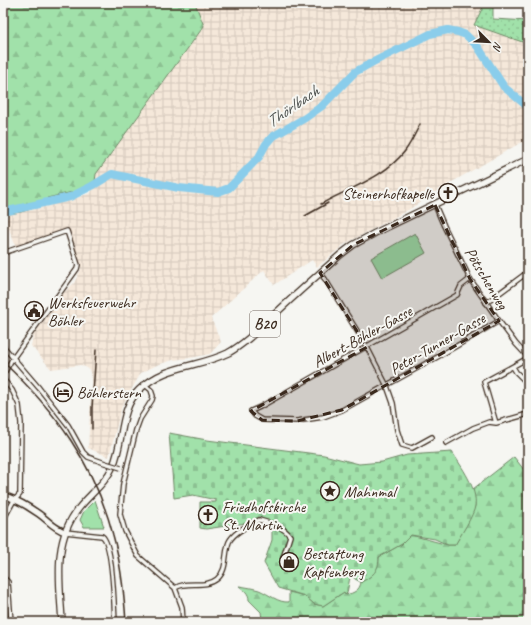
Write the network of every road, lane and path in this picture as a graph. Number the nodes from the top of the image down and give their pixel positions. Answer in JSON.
{"nodes":[{"id":1,"x":528,"y":159,"type":"edge"},
{"id":2,"x":435,"y":205,"type":"junction"},
{"id":3,"x":3,"y":253,"type":"edge"},
{"id":4,"x":528,"y":272,"type":"edge"},
{"id":5,"x":320,"y":273,"type":"junction"},
{"id":6,"x":470,"y":279,"type":"junction"},
{"id":7,"x":486,"y":303,"type":"junction"},
{"id":8,"x":499,"y":321,"type":"junction"},
{"id":9,"x":3,"y":346,"type":"edge"},
{"id":10,"x":367,"y":347,"type":"junction"},
{"id":11,"x":528,"y":357,"type":"edge"},
{"id":12,"x":13,"y":359,"type":"junction"},
{"id":13,"x":513,"y":367,"type":"junction"},
{"id":14,"x":528,"y":384,"type":"edge"},
{"id":15,"x":145,"y":385,"type":"junction"},
{"id":16,"x":387,"y":386,"type":"junction"},
{"id":17,"x":260,"y":407,"type":"joint"},
{"id":18,"x":528,"y":414,"type":"edge"},
{"id":19,"x":496,"y":423,"type":"junction"},
{"id":20,"x":432,"y":437,"type":"dead end"},
{"id":21,"x":446,"y":443,"type":"dead end"},
{"id":22,"x":126,"y":470,"type":"junction"},
{"id":23,"x":3,"y":495,"type":"edge"},
{"id":24,"x":16,"y":499,"type":"junction"},
{"id":25,"x":3,"y":520,"type":"edge"},
{"id":26,"x":65,"y":532,"type":"junction"},
{"id":27,"x":283,"y":558,"type":"dead end"},
{"id":28,"x":3,"y":577,"type":"edge"},
{"id":29,"x":175,"y":588,"type":"junction"},
{"id":30,"x":11,"y":622,"type":"edge"},
{"id":31,"x":62,"y":622,"type":"edge"},
{"id":32,"x":115,"y":622,"type":"edge"},
{"id":33,"x":183,"y":622,"type":"edge"}],
"edges":[{"from":1,"to":2,"type":"main road","number":"B20"},
{"from":2,"to":5,"type":"main road","number":"B20"},
{"from":2,"to":6,"type":"street","name":"Pötschenweg"},
{"from":3,"to":12,"type":"street"},
{"from":4,"to":7,"type":"street"},
{"from":5,"to":10,"type":"street"},
{"from":5,"to":15,"type":"main road","number":"B20"},
{"from":6,"to":7,"type":"street","name":"Pötschenweg"},
{"from":6,"to":10,"type":"street","name":"Albert-Böhler-Gasse"},
{"from":7,"to":8,"type":"street","name":"Pötschenweg"},
{"from":8,"to":11,"type":"street","name":"Pötschenweg"},
{"from":8,"to":16,"type":"street","name":"Peter-Tunner-Gasse"},
{"from":9,"to":12,"type":"street"},
{"from":10,"to":16,"type":"street"},
{"from":10,"to":17,"type":"street","name":"Albert-Böhler-Gasse"},
{"from":11,"to":13,"type":"street","name":"Pötschenweg"},
{"from":12,"to":22,"type":"street","bridge":true},
{"from":12,"to":24,"type":"street"},
{"from":13,"to":14,"type":"street"},
{"from":13,"to":19,"type":"street","name":"Pötschenweg"},
{"from":15,"to":22,"type":"street"},
{"from":15,"to":26,"type":"main road","number":"B20"},
{"from":16,"to":17,"type":"street","name":"Peter-Tunner-Gasse"},
{"from":16,"to":20,"type":"street","name":"Peter-Tunner-Gasse"},
{"from":18,"to":19,"type":"street"},
{"from":19,"to":21,"type":"street"},
{"from":22,"to":29,"type":"street"},
{"from":23,"to":24,"type":"street"},
{"from":24,"to":25,"type":"street"},
{"from":24,"to":26,"type":"street"},
{"from":26,"to":31,"type":"main road","number":"B20"},
{"from":26,"to":32,"type":"street"},
{"from":27,"to":29,"type":"street"},
{"from":28,"to":30,"type":"street"},
{"from":29,"to":33,"type":"street"}]}
